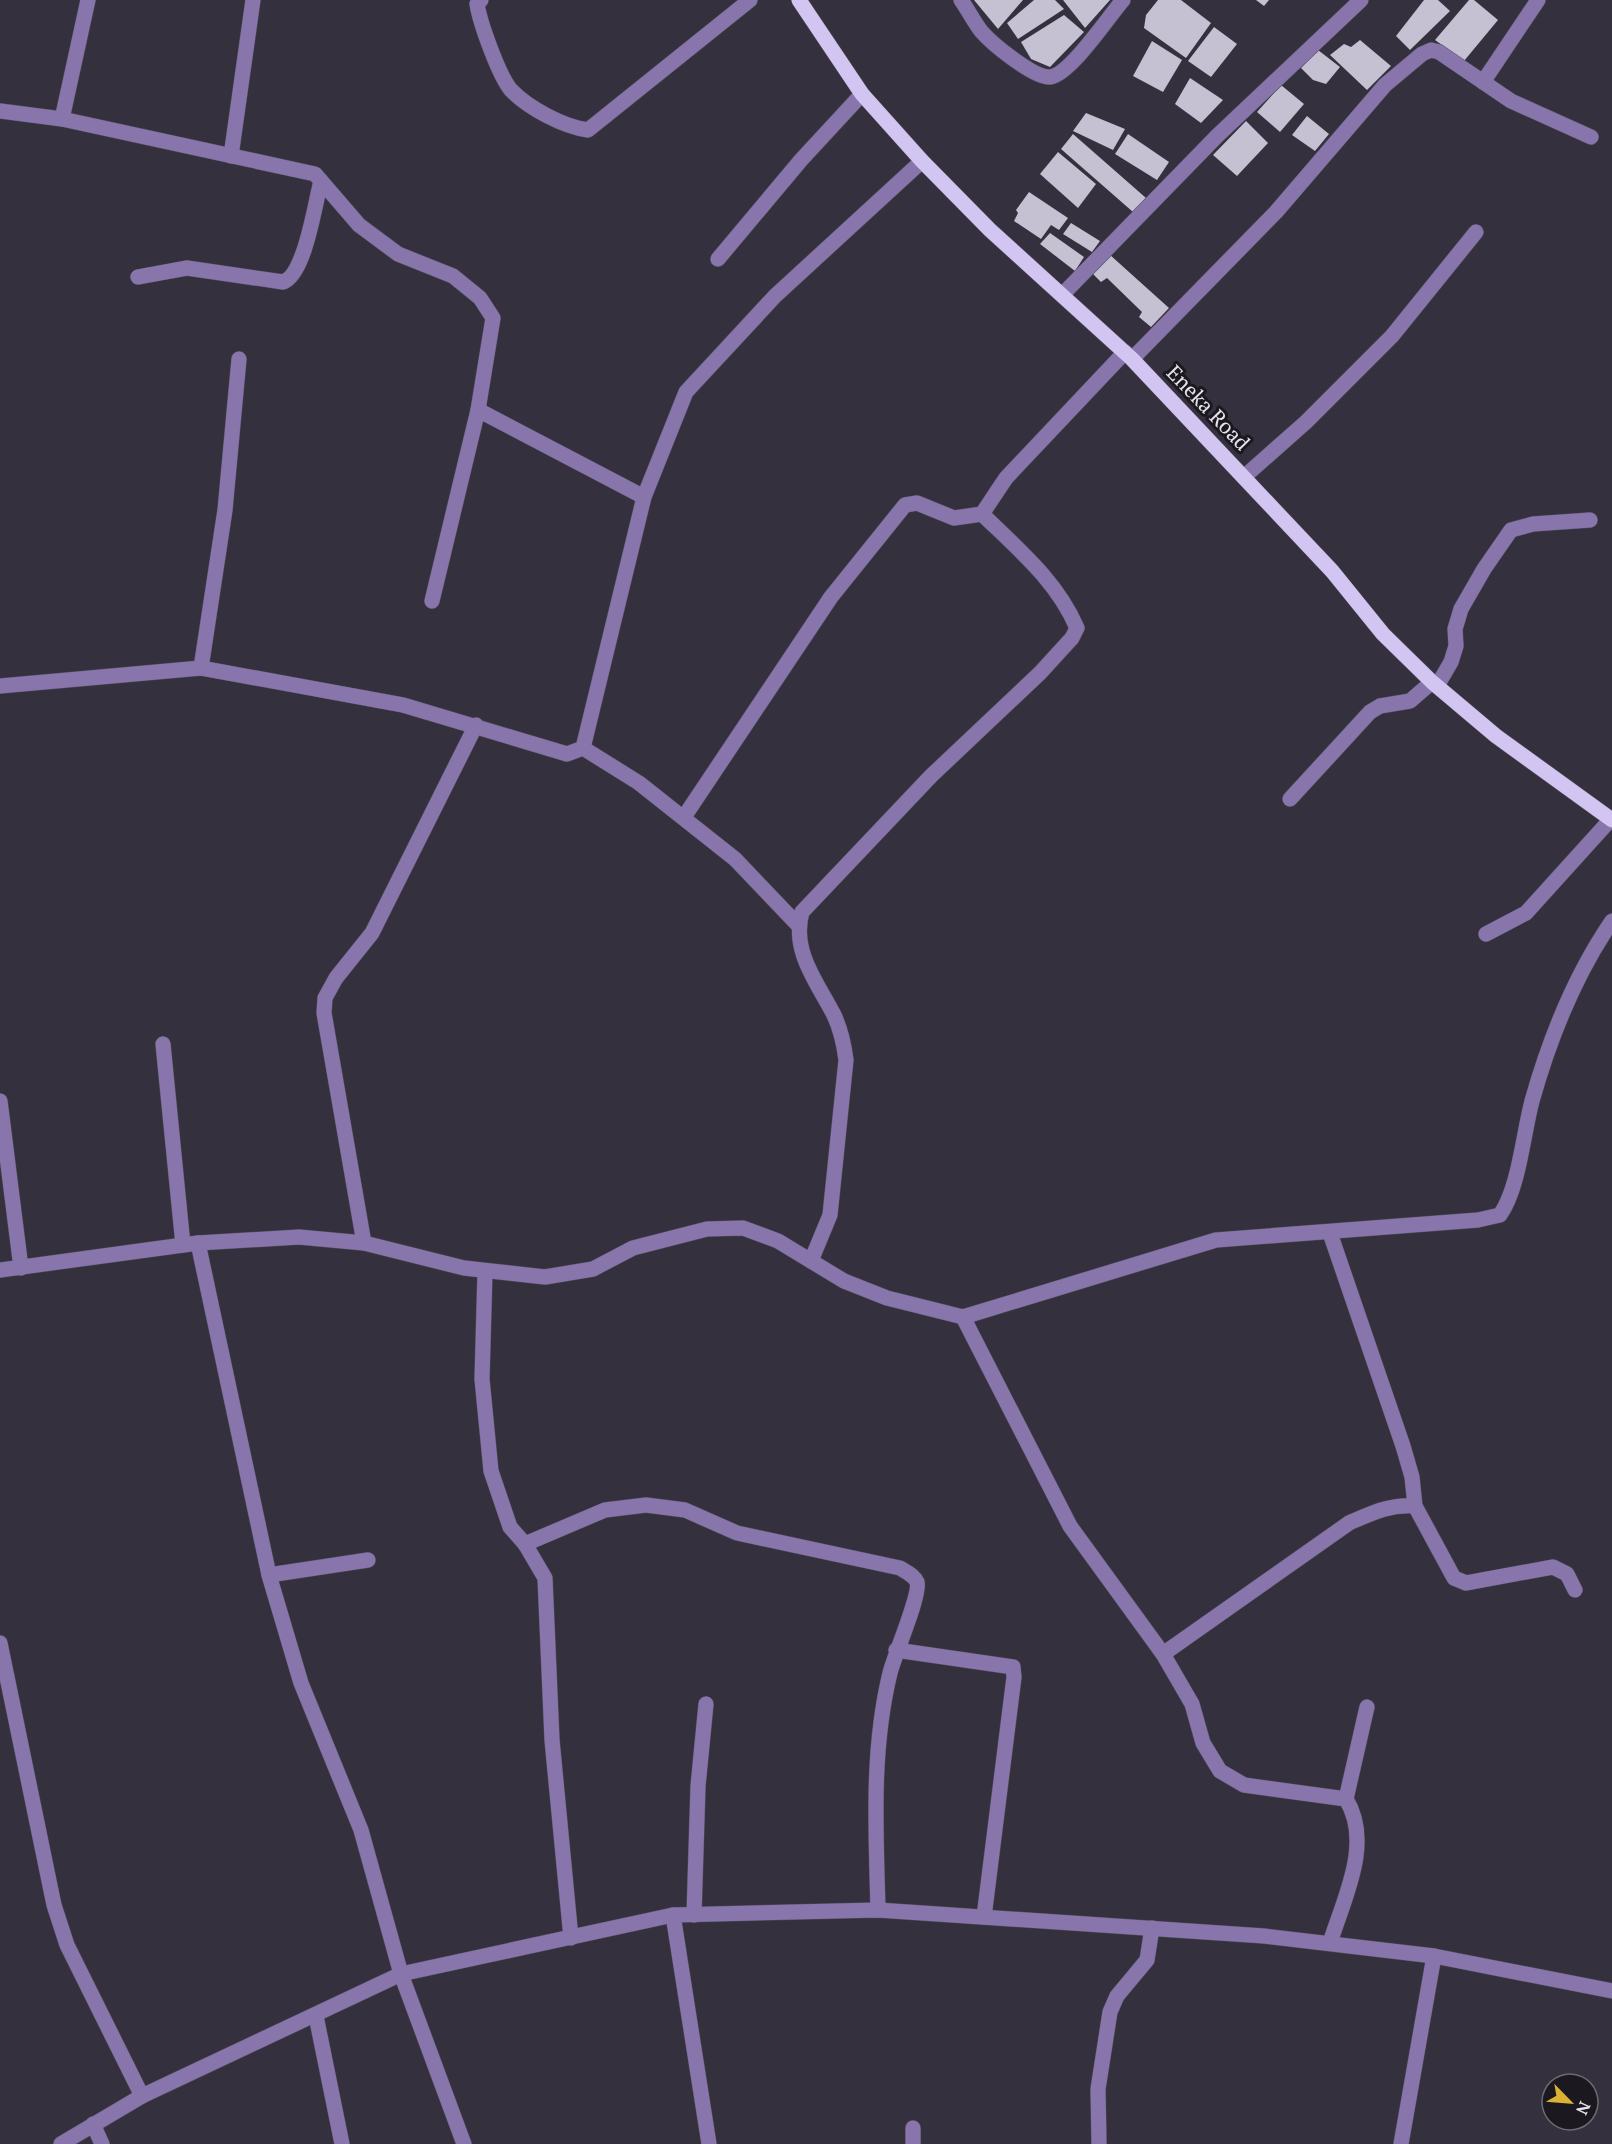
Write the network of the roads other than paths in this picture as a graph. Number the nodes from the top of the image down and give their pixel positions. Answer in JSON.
{"nodes":[{"id":1,"x":88,"y":0,"type":"edge"},
{"id":2,"x":253,"y":0,"type":"edge"},
{"id":3,"x":481,"y":0,"type":"edge"},
{"id":4,"x":750,"y":0,"type":"edge"},
{"id":5,"x":799,"y":0,"type":"edge"},
{"id":6,"x":962,"y":0,"type":"edge"},
{"id":7,"x":1123,"y":0,"type":"edge"},
{"id":8,"x":1361,"y":0,"type":"edge"},
{"id":9,"x":1538,"y":0,"type":"edge"},
{"id":10,"x":1483,"y":82,"type":"junction"},
{"id":11,"x":862,"y":94,"type":"junction"},
{"id":12,"x":0,"y":111,"type":"edge"},
{"id":13,"x":62,"y":119,"type":"junction"},
{"id":14,"x":1591,"y":137,"type":"dead end"},
{"id":15,"x":231,"y":156,"type":"junction"},
{"id":16,"x":922,"y":161,"type":"junction"},
{"id":17,"x":321,"y":181,"type":"junction"},
{"id":18,"x":1476,"y":232,"type":"dead end"},
{"id":19,"x":718,"y":259,"type":"dead end"},
{"id":20,"x":138,"y":277,"type":"dead end"},
{"id":21,"x":1063,"y":294,"type":"junction"},
{"id":22,"x":1128,"y":355,"type":"junction"},
{"id":23,"x":239,"y":359,"type":"dead end"},
{"id":24,"x":478,"y":410,"type":"junction"},
{"id":25,"x":1245,"y":476,"type":"junction"},
{"id":26,"x":644,"y":497,"type":"junction"},
{"id":27,"x":982,"y":514,"type":"junction"},
{"id":28,"x":1590,"y":520,"type":"dead end"},
{"id":29,"x":432,"y":601,"type":"dead end"},
{"id":30,"x":201,"y":668,"type":"junction"},
{"id":31,"x":1434,"y":684,"type":"junction"},
{"id":32,"x":0,"y":686,"type":"edge"},
{"id":33,"x":476,"y":725,"type":"junction"},
{"id":34,"x":583,"y":748,"type":"junction"},
{"id":35,"x":1290,"y":799,"type":"dead end"},
{"id":36,"x":684,"y":817,"type":"junction"},
{"id":37,"x":1611,"y":820,"type":"edge"},
{"id":38,"x":1612,"y":921,"type":"edge"},
{"id":39,"x":798,"y":925,"type":"junction"},
{"id":40,"x":1486,"y":934,"type":"dead end"},
{"id":41,"x":163,"y":1044,"type":"dead end"},
{"id":42,"x":0,"y":1101,"type":"edge"},
{"id":43,"x":1330,"y":1233,"type":"junction"},
{"id":44,"x":364,"y":1243,"type":"junction"},
{"id":45,"x":190,"y":1244,"type":"junction"},
{"id":46,"x":812,"y":1262,"type":"junction"},
{"id":47,"x":21,"y":1268,"type":"junction"},
{"id":48,"x":0,"y":1270,"type":"edge"},
{"id":49,"x":485,"y":1272,"type":"junction"},
{"id":50,"x":963,"y":1317,"type":"junction"},
{"id":51,"x":1415,"y":1506,"type":"junction"},
{"id":52,"x":525,"y":1544,"type":"junction"},
{"id":53,"x":368,"y":1560,"type":"dead end"},
{"id":54,"x":269,"y":1575,"type":"junction"},
{"id":55,"x":1575,"y":1590,"type":"dead end"},
{"id":56,"x":0,"y":1644,"type":"edge"},
{"id":57,"x":896,"y":1650,"type":"junction"},
{"id":58,"x":1163,"y":1654,"type":"junction"},
{"id":59,"x":706,"y":1704,"type":"dead end"},
{"id":60,"x":1367,"y":1707,"type":"dead end"},
{"id":61,"x":1346,"y":1799,"type":"junction"},
{"id":62,"x":878,"y":1910,"type":"junction"},
{"id":63,"x":673,"y":1915,"type":"junction"},
{"id":64,"x":694,"y":1915,"type":"junction"},
{"id":65,"x":984,"y":1917,"type":"junction"},
{"id":66,"x":1152,"y":1928,"type":"junction"},
{"id":67,"x":571,"y":1938,"type":"junction"},
{"id":68,"x":1330,"y":1943,"type":"junction"},
{"id":69,"x":1434,"y":1956,"type":"junction"},
{"id":70,"x":401,"y":1974,"type":"junction"},
{"id":71,"x":1612,"y":1991,"type":"edge"},
{"id":72,"x":316,"y":2016,"type":"junction"},
{"id":73,"x":142,"y":2096,"type":"junction"},
{"id":74,"x":93,"y":2124,"type":"junction"},
{"id":75,"x":913,"y":2128,"type":"dead end"},
{"id":76,"x":61,"y":2144,"type":"edge"},
{"id":77,"x":102,"y":2144,"type":"edge"},
{"id":78,"x":342,"y":2144,"type":"edge"},
{"id":79,"x":464,"y":2144,"type":"edge"},
{"id":80,"x":709,"y":2144,"type":"edge"},
{"id":81,"x":914,"y":2144,"type":"edge"},
{"id":82,"x":1099,"y":2144,"type":"edge"},
{"id":83,"x":1401,"y":2144,"type":"edge"}],
"edges":[{"from":1,"to":13,"type":"street"},
{"from":2,"to":15,"type":"street"},
{"from":3,"to":4,"type":"street"},
{"from":5,"to":11,"type":"main road","name":"Eneka Road"},
{"from":6,"to":7,"type":"street"},
{"from":8,"to":21,"type":"street"},
{"from":9,"to":10,"type":"street"},
{"from":10,"to":14,"type":"street"},
{"from":10,"to":22,"type":"street"},
{"from":11,"to":16,"type":"main road","name":"Eneka Road"},
{"from":11,"to":19,"type":"street"},
{"from":12,"to":13,"type":"street"},
{"from":13,"to":15,"type":"street"},
{"from":15,"to":17,"type":"street"},
{"from":16,"to":21,"type":"main road","name":"Eneka Road"},
{"from":16,"to":26,"type":"street"},
{"from":17,"to":20,"type":"street"},
{"from":17,"to":24,"type":"street"},
{"from":18,"to":25,"type":"street"},
{"from":21,"to":22,"type":"main road","name":"Eneka Road"},
{"from":22,"to":25,"type":"main road","name":"Eneka Road"},
{"from":22,"to":27,"type":"street"},
{"from":23,"to":30,"type":"street"},
{"from":24,"to":26,"type":"street"},
{"from":24,"to":29,"type":"street"},
{"from":25,"to":31,"type":"main road","name":"Eneka Road"},
{"from":26,"to":34,"type":"street"},
{"from":27,"to":36,"type":"street"},
{"from":27,"to":39,"type":"street"},
{"from":28,"to":31,"type":"street"},
{"from":30,"to":32,"type":"street"},
{"from":30,"to":33,"type":"street"},
{"from":31,"to":35,"type":"street"},
{"from":31,"to":37,"type":"main road","name":"Eneka Road"},
{"from":33,"to":34,"type":"street"},
{"from":33,"to":44,"type":"street"},
{"from":34,"to":36,"type":"street"},
{"from":36,"to":39,"type":"street"},
{"from":37,"to":40,"type":"street"},
{"from":38,"to":43,"type":"street"},
{"from":39,"to":46,"type":"street"},
{"from":41,"to":45,"type":"street"},
{"from":42,"to":47,"type":"street"},
{"from":43,"to":50,"type":"street"},
{"from":43,"to":51,"type":"street"},
{"from":44,"to":45,"type":"street"},
{"from":44,"to":49,"type":"street"},
{"from":45,"to":47,"type":"street"},
{"from":45,"to":54,"type":"street"},
{"from":46,"to":49,"type":"street"},
{"from":46,"to":50,"type":"street"},
{"from":47,"to":48,"type":"street"},
{"from":49,"to":52,"type":"street"},
{"from":50,"to":58,"type":"street"},
{"from":51,"to":55,"type":"street"},
{"from":51,"to":58,"type":"street"},
{"from":52,"to":57,"type":"street"},
{"from":52,"to":67,"type":"street"},
{"from":53,"to":54,"type":"street"},
{"from":54,"to":70,"type":"street"},
{"from":56,"to":73,"type":"street"},
{"from":57,"to":62,"type":"street"},
{"from":57,"to":65,"type":"street"},
{"from":58,"to":61,"type":"street"},
{"from":59,"to":64,"type":"street"},
{"from":60,"to":61,"type":"street"},
{"from":61,"to":68,"type":"street"},
{"from":62,"to":64,"type":"street"},
{"from":62,"to":65,"type":"street"},
{"from":63,"to":64,"type":"street"},
{"from":63,"to":67,"type":"street"},
{"from":63,"to":80,"type":"street"},
{"from":65,"to":66,"type":"street"},
{"from":66,"to":68,"type":"street"},
{"from":66,"to":82,"type":"street"},
{"from":67,"to":70,"type":"street"},
{"from":68,"to":69,"type":"street"},
{"from":69,"to":71,"type":"street"},
{"from":69,"to":83,"type":"street"},
{"from":70,"to":72,"type":"street"},
{"from":70,"to":79,"type":"street"},
{"from":72,"to":73,"type":"street"},
{"from":72,"to":78,"type":"street"},
{"from":73,"to":74,"type":"street"},
{"from":74,"to":76,"type":"street"},
{"from":74,"to":77,"type":"street"},
{"from":75,"to":81,"type":"street"}]}
